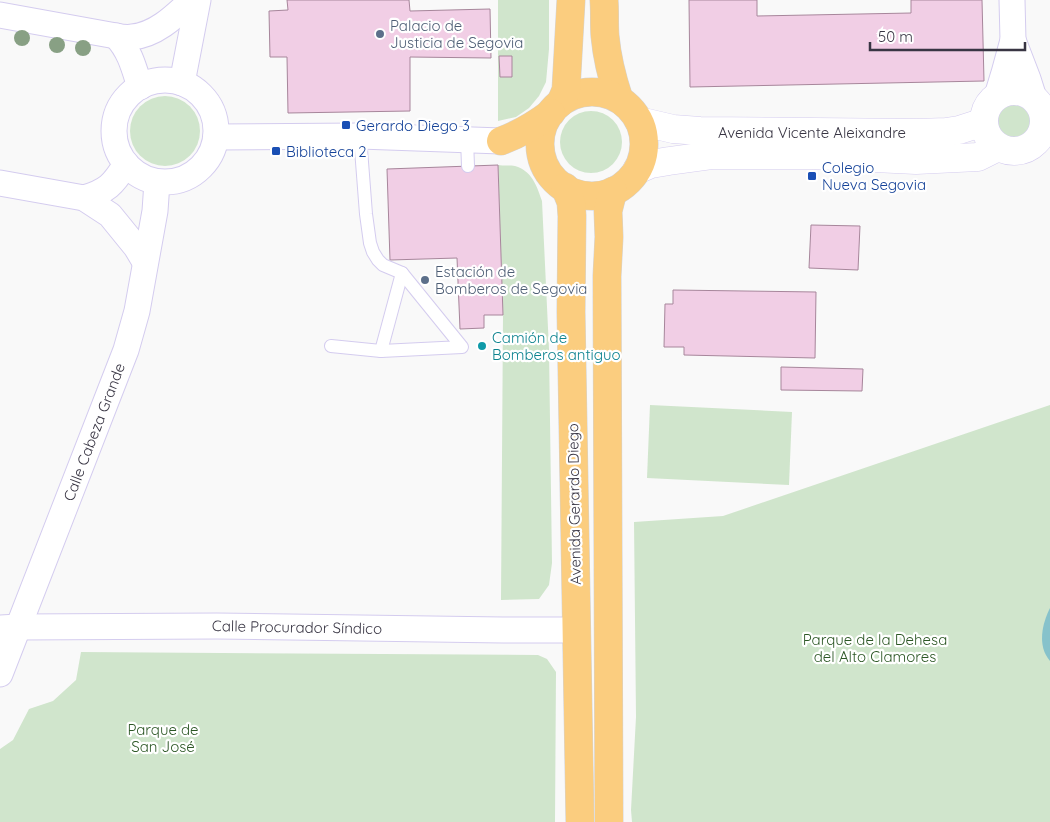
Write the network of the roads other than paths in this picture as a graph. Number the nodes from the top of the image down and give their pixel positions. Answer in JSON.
{"nodes":[{"id":1,"x":192,"y":0,"type":"edge"},
{"id":2,"x":198,"y":0,"type":"edge"},
{"id":3,"x":571,"y":0,"type":"edge"},
{"id":4,"x":604,"y":0,"type":"edge"},
{"id":5,"x":1012,"y":0,"type":"edge"},
{"id":6,"x":0,"y":15,"type":"edge"},
{"id":7,"x":116,"y":36,"type":"junction"},
{"id":8,"x":1013,"y":40,"type":"junction"},
{"id":9,"x":182,"y":83,"type":"junction"},
{"id":10,"x":140,"y":86,"type":"junction"},
{"id":11,"x":997,"y":96,"type":"junction"},
{"id":12,"x":619,"y":99,"type":"junction"},
{"id":13,"x":556,"y":108,"type":"junction"},
{"id":14,"x":1043,"y":110,"type":"edge"},
{"id":15,"x":639,"y":121,"type":"junction"},
{"id":16,"x":984,"y":122,"type":"junction"},
{"id":17,"x":360,"y":136,"type":"junction"},
{"id":18,"x":216,"y":137,"type":"junction"},
{"id":19,"x":467,"y":139,"type":"junction"},
{"id":20,"x":501,"y":141,"type":"junction"},
{"id":21,"x":998,"y":147,"type":"junction"},
{"id":22,"x":1039,"y":152,"type":"edge"},
{"id":23,"x":126,"y":164,"type":"junction"},
{"id":24,"x":468,"y":166,"type":"dead end"},
{"id":25,"x":547,"y":167,"type":"junction"},
{"id":26,"x":637,"y":170,"type":"junction"},
{"id":27,"x":157,"y":182,"type":"junction"},
{"id":28,"x":0,"y":183,"type":"edge"},
{"id":29,"x":565,"y":187,"type":"junction"},
{"id":30,"x":613,"y":191,"type":"junction"},
{"id":31,"x":84,"y":198,"type":"junction"},
{"id":32,"x":145,"y":262,"type":"junction"},
{"id":33,"x":402,"y":273,"type":"junction"},
{"id":34,"x":331,"y":346,"type":"dead end"},
{"id":35,"x":381,"y":351,"type":"junction"},
{"id":36,"x":9,"y":628,"type":"edge"},
{"id":37,"x":576,"y":630,"type":"junction"},
{"id":38,"x":0,"y":674,"type":"edge"},
{"id":39,"x":580,"y":822,"type":"edge"},
{"id":40,"x":609,"y":822,"type":"edge"}],
"edges":[{"from":1,"to":7,"type":"street"},
{"from":2,"to":9,"type":"street"},
{"from":3,"to":13,"type":"main road"},
{"from":4,"to":12,"type":"main road"},
{"from":5,"to":8,"type":"street"},
{"from":6,"to":7,"type":"street"},
{"from":7,"to":10,"type":"street"},
{"from":8,"to":11,"type":"street"},
{"from":8,"to":14,"type":"street"},
{"from":9,"to":10,"type":"street"},
{"from":9,"to":18,"type":"street"},
{"from":10,"to":23,"type":"street"},
{"from":11,"to":14,"type":"street"},
{"from":11,"to":16,"type":"street"},
{"from":12,"to":13,"type":"main road"},
{"from":12,"to":15,"type":"main road"},
{"from":13,"to":20,"type":"main road"},
{"from":13,"to":25,"type":"main road"},
{"from":14,"to":22,"type":"street"},
{"from":15,"to":16,"type":"street","name":"Avenida Vicente Aleixandre"},
{"from":15,"to":26,"type":"main road"},
{"from":16,"to":21,"type":"street"},
{"from":17,"to":18,"type":"street"},
{"from":17,"to":19,"type":"street"},
{"from":17,"to":33,"type":"lane"},
{"from":18,"to":27,"type":"street"},
{"from":19,"to":20,"type":"street"},
{"from":19,"to":24,"type":"lane"},
{"from":20,"to":25,"type":"main road"},
{"from":21,"to":22,"type":"street"},
{"from":21,"to":26,"type":"street","name":"Avenida Vicente Aleixandre"},
{"from":23,"to":27,"type":"street"},
{"from":23,"to":31,"type":"street"},
{"from":25,"to":29,"type":"main road"},
{"from":26,"to":30,"type":"main road"},
{"from":27,"to":32,"type":"street","name":"Calle Cabeza Grande"},
{"from":28,"to":31,"type":"street"},
{"from":29,"to":30,"type":"main road"},
{"from":29,"to":37,"type":"main road","name":"Avenida Gerardo Diego"},
{"from":30,"to":40,"type":"main road"},
{"from":31,"to":32,"type":"street"},
{"from":32,"to":36,"type":"street","name":"Calle Cabeza Grande"},
{"from":33,"to":35,"type":"lane"},
{"from":33,"to":35,"type":"lane"},
{"from":34,"to":35,"type":"lane"},
{"from":36,"to":37,"type":"street","name":"Calle Procurador Síndico"},
{"from":36,"to":38,"type":"street","name":"Calle Cabeza Grande"},
{"from":37,"to":39,"type":"main road","name":"Avenida Gerardo Diego"}]}
